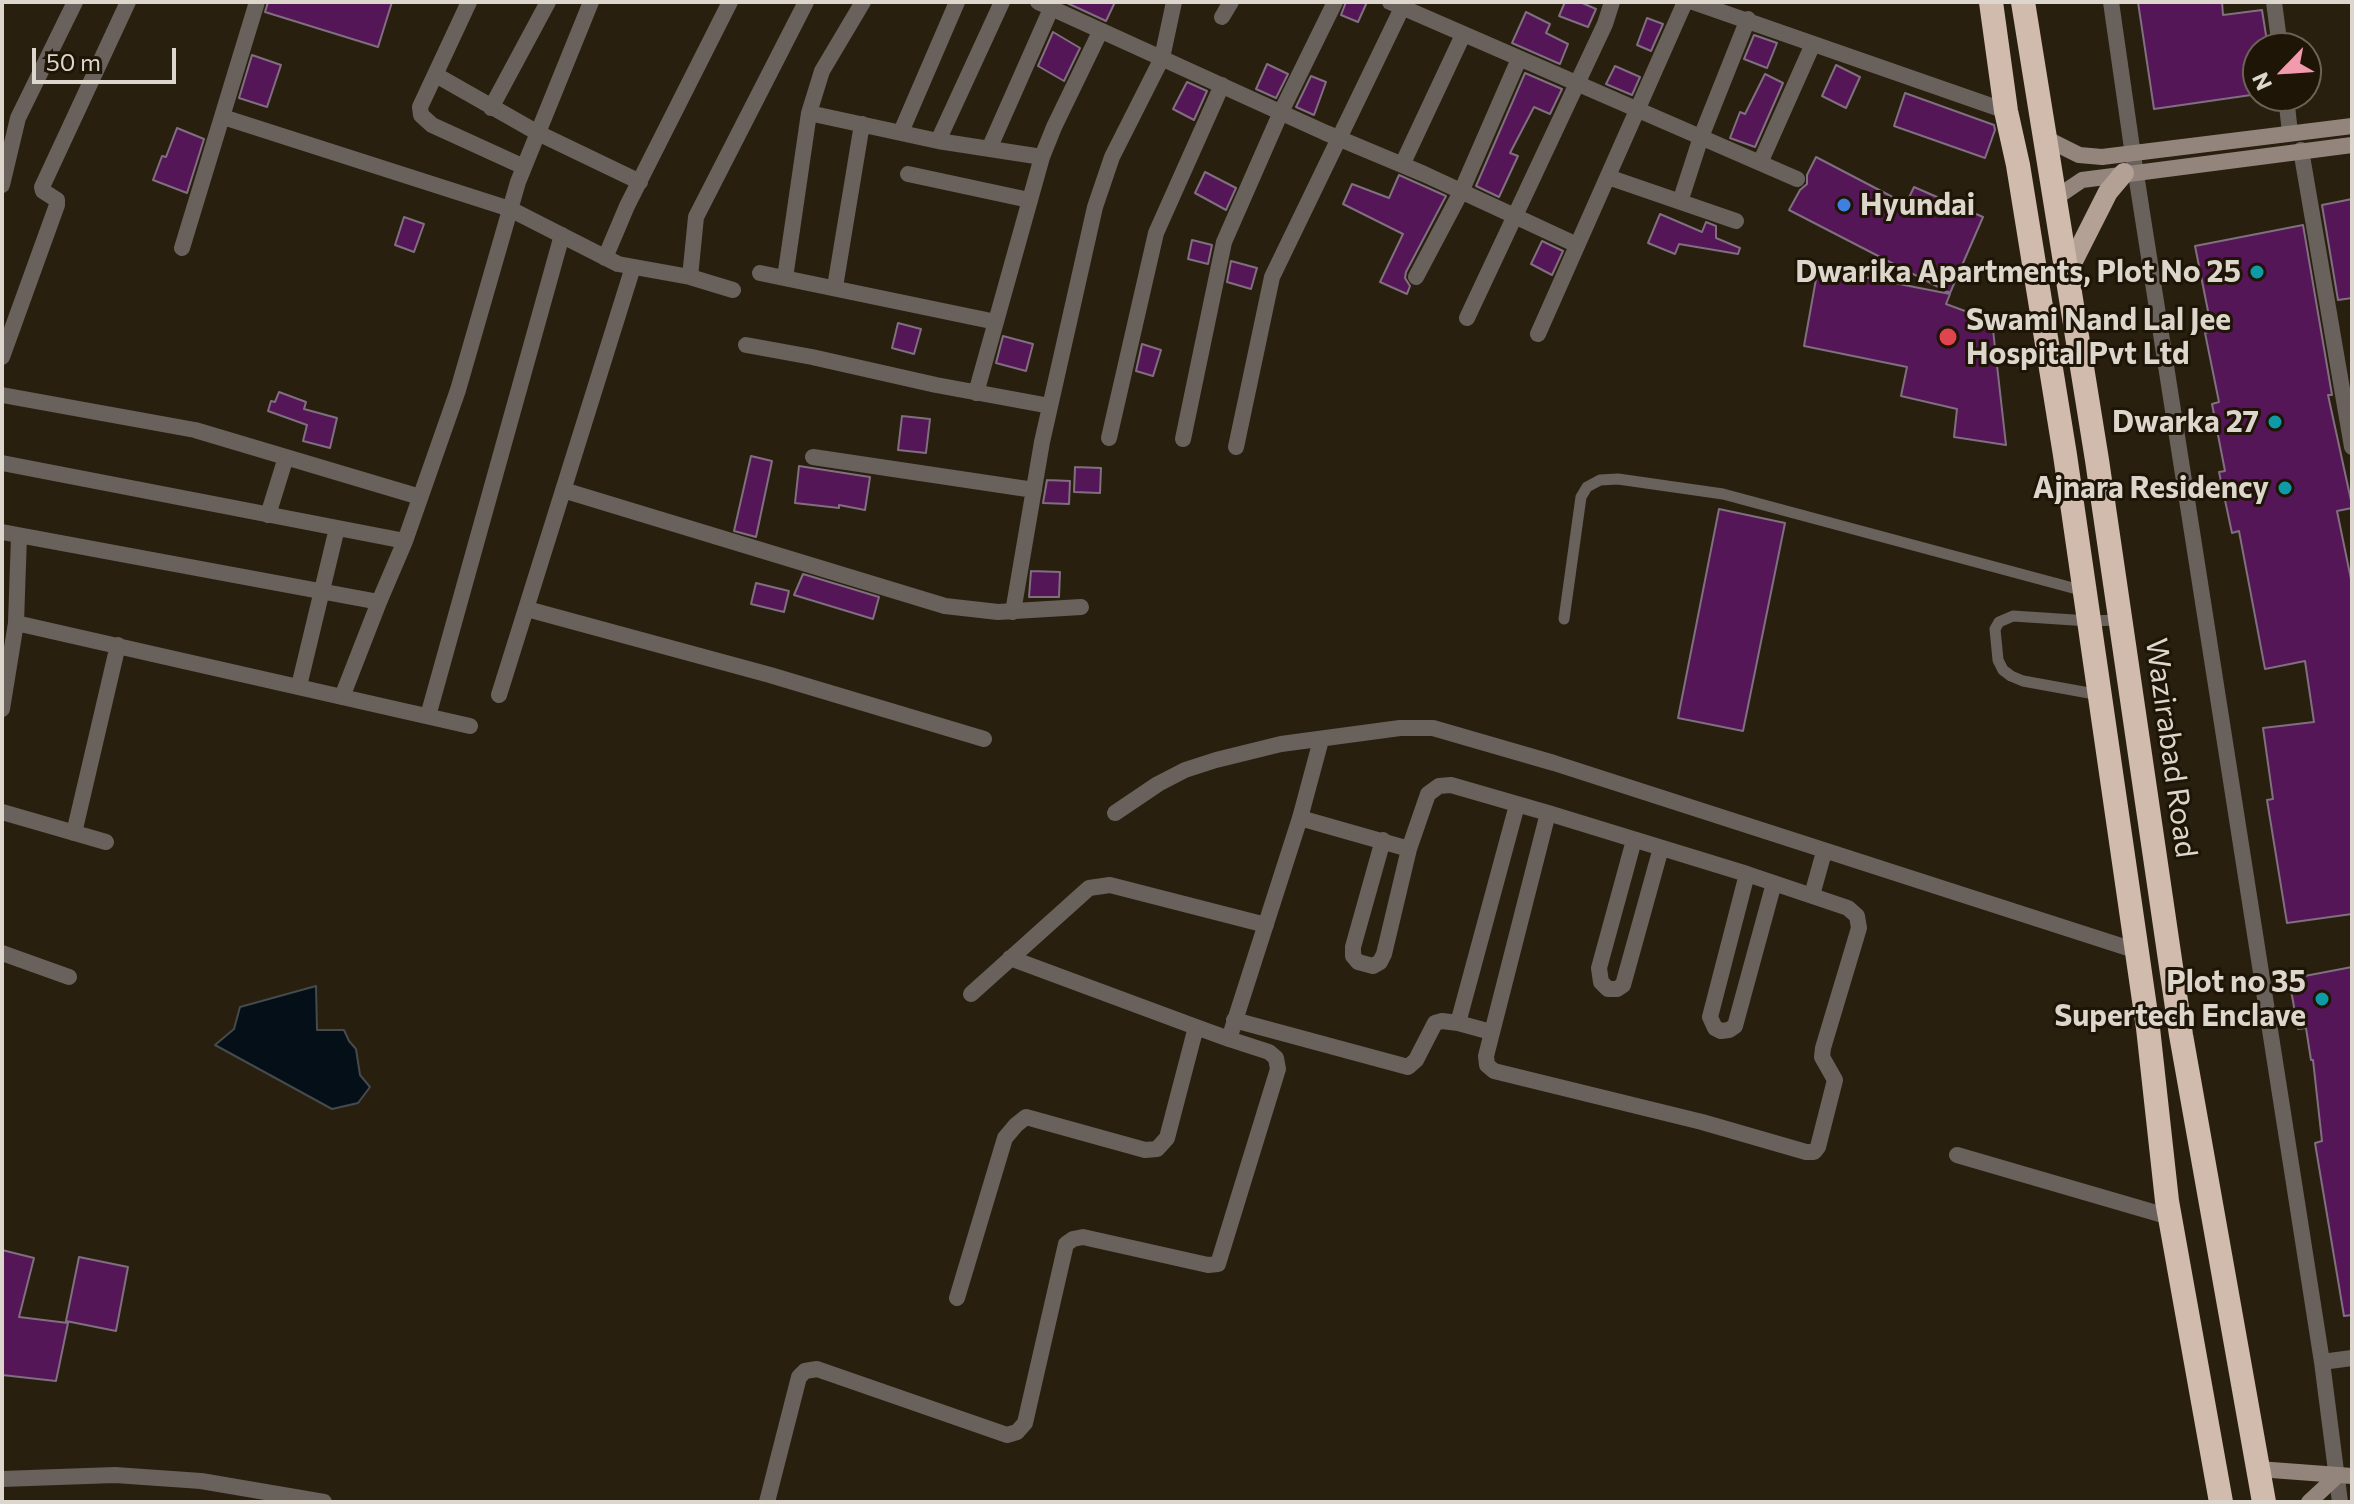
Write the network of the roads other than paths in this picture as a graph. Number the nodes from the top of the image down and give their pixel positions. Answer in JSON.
{"nodes":[{"id":1,"x":75,"y":2,"type":"edge"},
{"id":2,"x":128,"y":2,"type":"edge"},
{"id":3,"x":257,"y":2,"type":"edge"},
{"id":4,"x":469,"y":2,"type":"edge"},
{"id":5,"x":548,"y":2,"type":"edge"},
{"id":6,"x":591,"y":2,"type":"edge"},
{"id":7,"x":730,"y":2,"type":"edge"},
{"id":8,"x":806,"y":2,"type":"edge"},
{"id":9,"x":863,"y":2,"type":"edge"},
{"id":10,"x":957,"y":2,"type":"edge"},
{"id":11,"x":1002,"y":2,"type":"edge"},
{"id":12,"x":1174,"y":2,"type":"edge"},
{"id":13,"x":1335,"y":2,"type":"edge"},
{"id":14,"x":1685,"y":2,"type":"edge"},
{"id":15,"x":1693,"y":2,"type":"edge"},
{"id":16,"x":1991,"y":2,"type":"edge"},
{"id":17,"x":2023,"y":2,"type":"edge"},
{"id":18,"x":2111,"y":2,"type":"edge"},
{"id":19,"x":2274,"y":2,"type":"edge"},
{"id":20,"x":1048,"y":4,"type":"edge"},
{"id":21,"x":1606,"y":4,"type":"edge"},
{"id":22,"x":1396,"y":5,"type":"edge"},
{"id":23,"x":1748,"y":19,"type":"junction"},
{"id":24,"x":1100,"y":32,"type":"junction"},
{"id":25,"x":2278,"y":32,"type":"edge"},
{"id":26,"x":1463,"y":35,"type":"junction"},
{"id":27,"x":1813,"y":44,"type":"junction"},
{"id":28,"x":1162,"y":58,"type":"junction"},
{"id":29,"x":1519,"y":59,"type":"junction"},
{"id":30,"x":436,"y":75,"type":"junction"},
{"id":31,"x":1576,"y":83,"type":"junction"},
{"id":32,"x":1222,"y":85,"type":"junction"},
{"id":33,"x":491,"y":108,"type":"junction"},
{"id":34,"x":1639,"y":110,"type":"junction"},
{"id":35,"x":2006,"y":111,"type":"junction"},
{"id":36,"x":1281,"y":112,"type":"junction"},
{"id":37,"x":2288,"y":112,"type":"edge"},
{"id":38,"x":809,"y":113,"type":"junction"},
{"id":39,"x":223,"y":117,"type":"junction"},
{"id":40,"x":862,"y":124,"type":"junction"},
{"id":41,"x":2352,"y":126,"type":"edge"},
{"id":42,"x":901,"y":132,"type":"junction"},
{"id":43,"x":538,"y":133,"type":"junction"},
{"id":44,"x":2290,"y":133,"type":"junction"},
{"id":45,"x":1701,"y":137,"type":"junction"},
{"id":46,"x":1339,"y":138,"type":"junction"},
{"id":47,"x":2045,"y":138,"type":"junction"},
{"id":48,"x":938,"y":141,"type":"junction"},
{"id":49,"x":2352,"y":145,"type":"edge"},
{"id":50,"x":989,"y":149,"type":"junction"},
{"id":51,"x":2301,"y":150,"type":"junction"},
{"id":52,"x":1042,"y":157,"type":"junction"},
{"id":53,"x":1760,"y":163,"type":"junction"},
{"id":54,"x":1402,"y":165,"type":"junction"},
{"id":55,"x":2131,"y":166,"type":"junction"},
{"id":56,"x":524,"y":167,"type":"junction"},
{"id":57,"x":908,"y":174,"type":"dead end"},
{"id":58,"x":1608,"y":177,"type":"junction"},
{"id":59,"x":1797,"y":179,"type":"dead end"},
{"id":60,"x":640,"y":182,"type":"junction"},
{"id":61,"x":2,"y":185,"type":"edge"},
{"id":62,"x":1461,"y":192,"type":"junction"},
{"id":63,"x":2054,"y":199,"type":"junction"},
{"id":64,"x":1029,"y":200,"type":"junction"},
{"id":65,"x":1680,"y":202,"type":"junction"},
{"id":66,"x":510,"y":209,"type":"junction"},
{"id":67,"x":1516,"y":218,"type":"junction"},
{"id":68,"x":1736,"y":221,"type":"dead end"},
{"id":69,"x":562,"y":235,"type":"junction"},
{"id":70,"x":1577,"y":245,"type":"junction"},
{"id":71,"x":182,"y":248,"type":"dead end"},
{"id":72,"x":605,"y":258,"type":"junction"},
{"id":73,"x":633,"y":267,"type":"junction"},
{"id":74,"x":760,"y":273,"type":"dead end"},
{"id":75,"x":2066,"y":275,"type":"junction"},
{"id":76,"x":690,"y":277,"type":"junction"},
{"id":77,"x":1416,"y":277,"type":"dead end"},
{"id":78,"x":785,"y":278,"type":"junction"},
{"id":79,"x":835,"y":287,"type":"junction"},
{"id":80,"x":733,"y":290,"type":"dead end"},
{"id":81,"x":1467,"y":318,"type":"dead end"},
{"id":82,"x":996,"y":322,"type":"junction"},
{"id":83,"x":1538,"y":334,"type":"dead end"},
{"id":84,"x":746,"y":345,"type":"dead end"},
{"id":85,"x":2,"y":357,"type":"edge"},
{"id":86,"x":976,"y":393,"type":"junction"},
{"id":87,"x":2,"y":395,"type":"edge"},
{"id":88,"x":1050,"y":406,"type":"junction"},
{"id":89,"x":1109,"y":438,"type":"dead end"},
{"id":90,"x":1183,"y":439,"type":"dead end"},
{"id":91,"x":1236,"y":447,"type":"dead end"},
{"id":92,"x":2352,"y":447,"type":"edge"},
{"id":93,"x":286,"y":457,"type":"junction"},
{"id":94,"x":813,"y":457,"type":"dead end"},
{"id":95,"x":2,"y":463,"type":"edge"},
{"id":96,"x":563,"y":490,"type":"junction"},
{"id":97,"x":1034,"y":490,"type":"junction"},
{"id":98,"x":420,"y":497,"type":"junction"},
{"id":99,"x":268,"y":515,"type":"junction"},
{"id":100,"x":337,"y":528,"type":"junction"},
{"id":101,"x":2,"y":532,"type":"edge"},
{"id":102,"x":19,"y":536,"type":"junction"},
{"id":103,"x":405,"y":541,"type":"junction"},
{"id":104,"x":2085,"y":591,"type":"junction"},
{"id":105,"x":322,"y":592,"type":"junction"},
{"id":106,"x":379,"y":602,"type":"junction"},
{"id":107,"x":1081,"y":607,"type":"dead end"},
{"id":108,"x":527,"y":609,"type":"junction"},
{"id":109,"x":1013,"y":612,"type":"junction"},
{"id":110,"x":1564,"y":619,"type":"dead end"},
{"id":111,"x":2120,"y":619,"type":"junction"},
{"id":112,"x":2089,"y":621,"type":"junction"},
{"id":113,"x":16,"y":623,"type":"junction"},
{"id":114,"x":118,"y":645,"type":"junction"},
{"id":115,"x":299,"y":686,"type":"junction"},
{"id":116,"x":499,"y":695,"type":"dead end"},
{"id":117,"x":2100,"y":695,"type":"junction"},
{"id":118,"x":342,"y":697,"type":"junction"},
{"id":119,"x":2,"y":707,"type":"edge"},
{"id":120,"x":428,"y":716,"type":"junction"},
{"id":121,"x":470,"y":726,"type":"dead end"},
{"id":122,"x":984,"y":739,"type":"dead end"},
{"id":123,"x":1321,"y":740,"type":"junction"},
{"id":124,"x":1517,"y":805,"type":"junction"},
{"id":125,"x":2,"y":812,"type":"edge"},
{"id":126,"x":1115,"y":813,"type":"dead end"},
{"id":127,"x":1548,"y":813,"type":"junction"},
{"id":128,"x":1300,"y":818,"type":"junction"},
{"id":129,"x":74,"y":833,"type":"junction"},
{"id":130,"x":1383,"y":840,"type":"junction"},
{"id":131,"x":1634,"y":840,"type":"junction"},
{"id":132,"x":106,"y":842,"type":"dead end"},
{"id":133,"x":1661,"y":848,"type":"junction"},
{"id":134,"x":1409,"y":849,"type":"junction"},
{"id":135,"x":1824,"y":852,"type":"junction"},
{"id":136,"x":1747,"y":874,"type":"junction"},
{"id":137,"x":1774,"y":883,"type":"junction"},
{"id":138,"x":1812,"y":895,"type":"junction"},
{"id":139,"x":1266,"y":925,"type":"junction"},
{"id":140,"x":2137,"y":951,"type":"junction"},
{"id":141,"x":2,"y":953,"type":"edge"},
{"id":142,"x":1010,"y":958,"type":"junction"},
{"id":143,"x":69,"y":977,"type":"dead end"},
{"id":144,"x":971,"y":994,"type":"dead end"},
{"id":145,"x":1234,"y":1020,"type":"junction"},
{"id":146,"x":1458,"y":1023,"type":"junction"},
{"id":147,"x":1196,"y":1027,"type":"junction"},
{"id":148,"x":1491,"y":1032,"type":"junction"},
{"id":149,"x":1229,"y":1039,"type":"junction"},
{"id":150,"x":1957,"y":1155,"type":"dead end"},
{"id":151,"x":2168,"y":1209,"type":"junction"},
{"id":152,"x":957,"y":1298,"type":"dead end"},
{"id":153,"x":2352,"y":1358,"type":"edge"},
{"id":154,"x":2322,"y":1362,"type":"junction"},
{"id":155,"x":2258,"y":1469,"type":"junction"},
{"id":156,"x":2344,"y":1476,"type":"edge"},
{"id":157,"x":2,"y":1479,"type":"edge"},
{"id":158,"x":324,"y":1502,"type":"edge"},
{"id":159,"x":767,"y":1502,"type":"edge"},
{"id":160,"x":2221,"y":1502,"type":"edge"},
{"id":161,"x":2264,"y":1502,"type":"edge"},
{"id":162,"x":2309,"y":1502,"type":"edge"},
{"id":163,"x":2340,"y":1502,"type":"edge"}],
"edges":[{"from":1,"to":61,"type":"street"},
{"from":2,"to":85,"type":"street"},
{"from":3,"to":39,"type":"street"},
{"from":4,"to":30,"type":"street"},
{"from":5,"to":33,"type":"street"},
{"from":6,"to":43,"type":"street"},
{"from":7,"to":60,"type":"street"},
{"from":8,"to":76,"type":"street"},
{"from":9,"to":38,"type":"street"},
{"from":10,"to":42,"type":"street"},
{"from":11,"to":48,"type":"street"},
{"from":12,"to":28,"type":"street"},
{"from":13,"to":36,"type":"street"},
{"from":14,"to":34,"type":"street"},
{"from":15,"to":23,"type":"street"},
{"from":16,"to":35,"type":"highway","name":"Wazirabad Road"},
{"from":17,"to":47,"type":"highway","name":"Wazirabad Road"},
{"from":18,"to":55,"type":"street"},
{"from":19,"to":25,"type":"street"},
{"from":20,"to":24,"type":"street"},
{"from":20,"to":50,"type":"street"},
{"from":21,"to":31,"type":"street"},
{"from":22,"to":26,"type":"street"},
{"from":22,"to":46,"type":"street"},
{"from":23,"to":27,"type":"street"},
{"from":23,"to":45,"type":"street"},
{"from":24,"to":28,"type":"street"},
{"from":24,"to":52,"type":"street"},
{"from":26,"to":29,"type":"street"},
{"from":26,"to":54,"type":"street"},
{"from":27,"to":35,"type":"street"},
{"from":27,"to":53,"type":"street"},
{"from":28,"to":32,"type":"street"},
{"from":28,"to":88,"type":"street"},
{"from":29,"to":31,"type":"street"},
{"from":29,"to":62,"type":"street"},
{"from":30,"to":33,"type":"street"},
{"from":30,"to":56,"type":"street"},
{"from":31,"to":34,"type":"street"},
{"from":31,"to":67,"type":"street"},
{"from":32,"to":36,"type":"street"},
{"from":32,"to":89,"type":"street"},
{"from":33,"to":43,"type":"street"},
{"from":34,"to":45,"type":"street"},
{"from":34,"to":58,"type":"street"},
{"from":35,"to":104,"type":"highway","name":"Wazirabad Road"},
{"from":36,"to":46,"type":"street"},
{"from":36,"to":90,"type":"street"},
{"from":37,"to":44,"type":"street"},
{"from":38,"to":40,"type":"street"},
{"from":38,"to":78,"type":"street"},
{"from":39,"to":66,"type":"street"},
{"from":39,"to":71,"type":"street"},
{"from":40,"to":42,"type":"street"},
{"from":40,"to":79,"type":"street"},
{"from":41,"to":44,"type":"street"},
{"from":42,"to":48,"type":"street"},
{"from":43,"to":56,"type":"street"},
{"from":43,"to":60,"type":"street"},
{"from":44,"to":55,"type":"street"},
{"from":45,"to":53,"type":"street"},
{"from":45,"to":65,"type":"street"},
{"from":46,"to":54,"type":"street"},
{"from":46,"to":91,"type":"street"},
{"from":47,"to":55,"type":"street"},
{"from":47,"to":63,"type":"highway","name":"Wazirabad Road"},
{"from":48,"to":50,"type":"street"},
{"from":49,"to":51,"type":"street"},
{"from":50,"to":52,"type":"street"},
{"from":51,"to":55,"type":"street"},
{"from":51,"to":92,"type":"street"},
{"from":52,"to":64,"type":"street"},
{"from":53,"to":59,"type":"street"},
{"from":54,"to":62,"type":"street"},
{"from":55,"to":63,"type":"street"},
{"from":55,"to":75,"type":"main road"},
{"from":55,"to":154,"type":"street"},
{"from":56,"to":66,"type":"street"},
{"from":57,"to":64,"type":"street"},
{"from":58,"to":65,"type":"street"},
{"from":58,"to":70,"type":"street"},
{"from":60,"to":72,"type":"street"},
{"from":62,"to":67,"type":"street"},
{"from":62,"to":77,"type":"street"},
{"from":63,"to":75,"type":"highway","name":"Wazirabad Road"},
{"from":64,"to":82,"type":"street"},
{"from":65,"to":68,"type":"street"},
{"from":66,"to":69,"type":"street"},
{"from":66,"to":98,"type":"street"},
{"from":67,"to":70,"type":"street"},
{"from":67,"to":81,"type":"street"},
{"from":69,"to":72,"type":"street"},
{"from":69,"to":120,"type":"street"},
{"from":70,"to":83,"type":"street"},
{"from":72,"to":73,"type":"street"},
{"from":73,"to":76,"type":"street"},
{"from":73,"to":96,"type":"street"},
{"from":74,"to":78,"type":"street"},
{"from":75,"to":111,"type":"highway","name":"Wazirabad Road"},
{"from":76,"to":80,"type":"street"},
{"from":78,"to":79,"type":"street"},
{"from":79,"to":82,"type":"street"},
{"from":82,"to":86,"type":"street"},
{"from":84,"to":86,"type":"street"},
{"from":86,"to":88,"type":"street"},
{"from":87,"to":93,"type":"street"},
{"from":88,"to":97,"type":"street"},
{"from":93,"to":98,"type":"street"},
{"from":93,"to":99,"type":"street"},
{"from":94,"to":97,"type":"street"},
{"from":95,"to":99,"type":"street"},
{"from":96,"to":108,"type":"street"},
{"from":96,"to":109,"type":"street"},
{"from":97,"to":109,"type":"street"},
{"from":98,"to":103,"type":"street"},
{"from":99,"to":100,"type":"street"},
{"from":100,"to":103,"type":"street"},
{"from":100,"to":105,"type":"street"},
{"from":101,"to":102,"type":"street"},
{"from":102,"to":105,"type":"street"},
{"from":102,"to":113,"type":"street"},
{"from":103,"to":106,"type":"street"},
{"from":104,"to":110,"type":"lane"},
{"from":104,"to":112,"type":"highway","name":"Wazirabad Road"},
{"from":105,"to":106,"type":"street"},
{"from":105,"to":115,"type":"street"},
{"from":106,"to":118,"type":"street"},
{"from":107,"to":109,"type":"street"},
{"from":108,"to":116,"type":"street"},
{"from":108,"to":122,"type":"street"},
{"from":111,"to":112,"type":"lane"},
{"from":111,"to":155,"type":"highway","name":"Wazirabad Road"},
{"from":112,"to":117,"type":"highway","name":"Wazirabad Road"},
{"from":112,"to":117,"type":"lane"},
{"from":113,"to":114,"type":"street"},
{"from":113,"to":119,"type":"street"},
{"from":114,"to":115,"type":"street"},
{"from":114,"to":129,"type":"street"},
{"from":115,"to":118,"type":"street"},
{"from":117,"to":140,"type":"highway","name":"Wazirabad Road"},
{"from":118,"to":120,"type":"street"},
{"from":120,"to":121,"type":"street"},
{"from":123,"to":126,"type":"street"},
{"from":123,"to":128,"type":"street"},
{"from":123,"to":135,"type":"street"},
{"from":124,"to":127,"type":"street"},
{"from":124,"to":134,"type":"street"},
{"from":124,"to":146,"type":"street"},
{"from":125,"to":129,"type":"street"},
{"from":127,"to":131,"type":"street"},
{"from":127,"to":148,"type":"street"},
{"from":128,"to":130,"type":"street"},
{"from":128,"to":139,"type":"street"},
{"from":129,"to":132,"type":"street"},
{"from":130,"to":134,"type":"street"},
{"from":130,"to":134,"type":"street"},
{"from":131,"to":133,"type":"street"},
{"from":131,"to":133,"type":"street"},
{"from":133,"to":136,"type":"street"},
{"from":135,"to":138,"type":"street"},
{"from":135,"to":140,"type":"street"},
{"from":136,"to":137,"type":"street"},
{"from":136,"to":137,"type":"street"},
{"from":137,"to":138,"type":"street"},
{"from":138,"to":148,"type":"street"},
{"from":139,"to":142,"type":"street"},
{"from":139,"to":145,"type":"street"},
{"from":140,"to":151,"type":"highway","name":"Wazirabad Road"},
{"from":141,"to":143,"type":"street"},
{"from":142,"to":144,"type":"street"},
{"from":142,"to":147,"type":"street"},
{"from":145,"to":146,"type":"street"},
{"from":145,"to":149,"type":"street"},
{"from":146,"to":148,"type":"street"},
{"from":147,"to":149,"type":"street"},
{"from":147,"to":152,"type":"street"},
{"from":149,"to":159,"type":"street"},
{"from":150,"to":151,"type":"street"},
{"from":151,"to":160,"type":"highway","name":"Wazirabad Road"},
{"from":153,"to":154,"type":"street"},
{"from":154,"to":156,"type":"street"},
{"from":155,"to":156,"type":"street"},
{"from":155,"to":161,"type":"highway","name":"Wazirabad Road"},
{"from":156,"to":162,"type":"street"},
{"from":156,"to":163,"type":"street"},
{"from":157,"to":158,"type":"street"}]}
